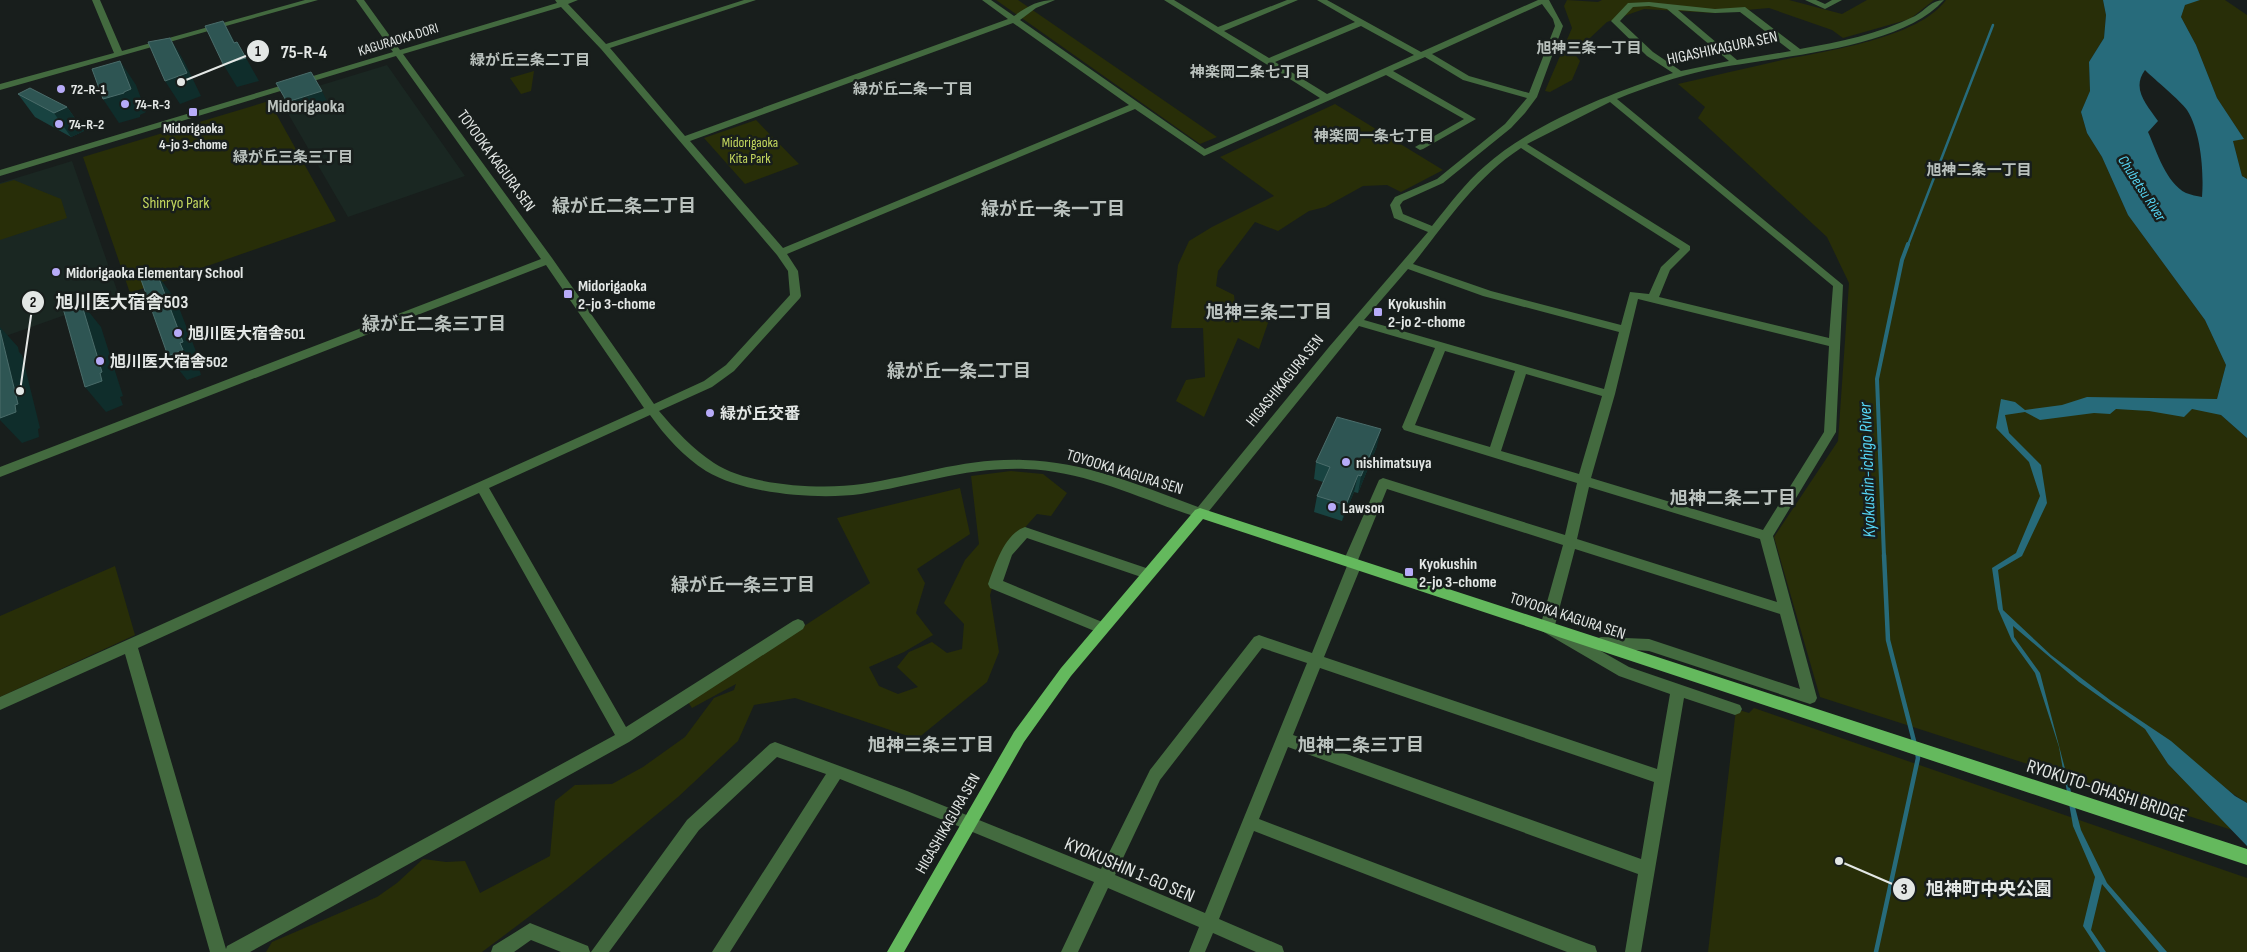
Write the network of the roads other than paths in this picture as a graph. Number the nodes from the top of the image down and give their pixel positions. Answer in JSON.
{"nodes":[{"id":1,"x":96,"y":0,"type":"edge"},
{"id":2,"x":314,"y":0,"type":"edge"},
{"id":3,"x":360,"y":0,"type":"edge"},
{"id":4,"x":574,"y":0,"type":"edge"},
{"id":5,"x":752,"y":0,"type":"edge"},
{"id":6,"x":986,"y":0,"type":"edge"},
{"id":7,"x":1052,"y":0,"type":"edge"},
{"id":8,"x":1294,"y":0,"type":"edge"},
{"id":9,"x":1321,"y":0,"type":"edge"},
{"id":10,"x":1524,"y":0,"type":"edge"},
{"id":11,"x":1544,"y":0,"type":"edge"},
{"id":12,"x":1809,"y":0,"type":"edge"},
{"id":13,"x":1838,"y":0,"type":"edge"},
{"id":14,"x":1940,"y":0,"type":"edge"},
{"id":15,"x":1171,"y":1,"type":"edge"},
{"id":16,"x":561,"y":2,"type":"edge"},
{"id":17,"x":1534,"y":5,"type":"junction"},
{"id":18,"x":1669,"y":7,"type":"junction"},
{"id":19,"x":1014,"y":20,"type":"junction"},
{"id":20,"x":1361,"y":23,"type":"junction"},
{"id":21,"x":1217,"y":31,"type":"junction"},
{"id":22,"x":604,"y":47,"type":"junction"},
{"id":23,"x":1797,"y":51,"type":"junction"},
{"id":24,"x":398,"y":53,"type":"junction"},
{"id":25,"x":119,"y":54,"type":"junction"},
{"id":26,"x":1422,"y":54,"type":"junction"},
{"id":27,"x":1734,"y":61,"type":"junction"},
{"id":28,"x":1267,"y":62,"type":"junction"},
{"id":29,"x":1386,"y":71,"type":"junction"},
{"id":30,"x":1680,"y":74,"type":"junction"},
{"id":31,"x":0,"y":87,"type":"edge"},
{"id":32,"x":1532,"y":97,"type":"junction"},
{"id":33,"x":1326,"y":98,"type":"junction"},
{"id":34,"x":1611,"y":99,"type":"junction"},
{"id":35,"x":1136,"y":105,"type":"junction"},
{"id":36,"x":683,"y":140,"type":"junction"},
{"id":37,"x":1520,"y":144,"type":"junction"},
{"id":38,"x":1420,"y":147,"type":"dead end"},
{"id":39,"x":0,"y":173,"type":"edge"},
{"id":40,"x":1434,"y":231,"type":"junction"},
{"id":41,"x":781,"y":253,"type":"junction"},
{"id":42,"x":548,"y":260,"type":"junction"},
{"id":43,"x":1407,"y":265,"type":"junction"},
{"id":44,"x":1652,"y":298,"type":"junction"},
{"id":45,"x":1356,"y":322,"type":"junction"},
{"id":46,"x":1625,"y":330,"type":"junction"},
{"id":47,"x":1834,"y":343,"type":"junction"},
{"id":48,"x":1442,"y":346,"type":"junction"},
{"id":49,"x":1522,"y":370,"type":"junction"},
{"id":50,"x":1609,"y":394,"type":"junction"},
{"id":51,"x":652,"y":409,"type":"junction"},
{"id":52,"x":1494,"y":453,"type":"junction"},
{"id":53,"x":0,"y":472,"type":"edge"},
{"id":54,"x":1584,"y":480,"type":"junction"},
{"id":55,"x":481,"y":486,"type":"junction"},
{"id":56,"x":1200,"y":513,"type":"junction"},
{"id":57,"x":1766,"y":536,"type":"junction"},
{"id":58,"x":1570,"y":542,"type":"junction"},
{"id":59,"x":1353,"y":563,"type":"junction"},
{"id":60,"x":1147,"y":574,"type":"junction"},
{"id":61,"x":1785,"y":610,"type":"junction"},
{"id":62,"x":798,"y":626,"type":"dead end"},
{"id":63,"x":1547,"y":627,"type":"junction"},
{"id":64,"x":1102,"y":628,"type":"junction"},
{"id":65,"x":1596,"y":643,"type":"junction"},
{"id":66,"x":130,"y":645,"type":"junction"},
{"id":67,"x":1317,"y":660,"type":"junction"},
{"id":68,"x":1678,"y":690,"type":"junction"},
{"id":69,"x":0,"y":704,"type":"edge"},
{"id":70,"x":1735,"y":709,"type":"dead end"},
{"id":71,"x":624,"y":737,"type":"junction"},
{"id":72,"x":1285,"y":739,"type":"junction"},
{"id":73,"x":1955,"y":762,"type":"joint"},
{"id":74,"x":837,"y":771,"type":"junction"},
{"id":75,"x":1663,"y":778,"type":"junction"},
{"id":76,"x":1251,"y":823,"type":"junction"},
{"id":77,"x":968,"y":824,"type":"junction"},
{"id":78,"x":2247,"y":857,"type":"edge"},
{"id":79,"x":1647,"y":869,"type":"junction"},
{"id":80,"x":1104,"y":880,"type":"junction"},
{"id":81,"x":1208,"y":923,"type":"junction"},
{"id":82,"x":218,"y":952,"type":"edge"},
{"id":83,"x":234,"y":952,"type":"edge"},
{"id":84,"x":499,"y":952,"type":"edge"},
{"id":85,"x":582,"y":952,"type":"edge"},
{"id":86,"x":599,"y":952,"type":"edge"},
{"id":87,"x":720,"y":952,"type":"edge"},
{"id":88,"x":895,"y":952,"type":"edge"},
{"id":89,"x":1069,"y":952,"type":"edge"},
{"id":90,"x":1197,"y":952,"type":"edge"},
{"id":91,"x":1276,"y":952,"type":"edge"},
{"id":92,"x":1589,"y":952,"type":"edge"},
{"id":93,"x":1633,"y":952,"type":"edge"}],
"edges":[{"from":1,"to":25,"type":"street"},
{"from":2,"to":25,"type":"street"},
{"from":3,"to":24,"type":"street","name":"TOYOOKA KAGURA SEN"},
{"from":4,"to":16,"type":"street","name":"KAGURAOKA DORI"},
{"from":5,"to":22,"type":"street"},
{"from":6,"to":19,"type":"street"},
{"from":7,"to":19,"type":"street"},
{"from":8,"to":21,"type":"street"},
{"from":9,"to":20,"type":"street"},
{"from":10,"to":17,"type":"street"},
{"from":11,"to":17,"type":"street"},
{"from":11,"to":32,"type":"street"},
{"from":12,"to":13,"type":"street"},
{"from":14,"to":23,"type":"street","name":"HIGASHIKAGURA SEN"},
{"from":15,"to":21,"type":"street"},
{"from":16,"to":22,"type":"street"},
{"from":16,"to":24,"type":"street","name":"KAGURAOKA DORI"},
{"from":17,"to":26,"type":"street"},
{"from":18,"to":23,"type":"street"},
{"from":18,"to":27,"type":"street"},
{"from":18,"to":30,"type":"street"},
{"from":19,"to":35,"type":"street"},
{"from":19,"to":36,"type":"street"},
{"from":20,"to":26,"type":"street"},
{"from":20,"to":28,"type":"street"},
{"from":21,"to":28,"type":"street"},
{"from":22,"to":36,"type":"street"},
{"from":23,"to":27,"type":"street","name":"HIGASHIKAGURA SEN"},
{"from":24,"to":39,"type":"street","name":"KAGURAOKA DORI"},
{"from":24,"to":42,"type":"street","name":"TOYOOKA KAGURA SEN"},
{"from":25,"to":31,"type":"street"},
{"from":26,"to":29,"type":"street"},
{"from":26,"to":32,"type":"street"},
{"from":27,"to":30,"type":"street","name":"HIGASHIKAGURA SEN"},
{"from":28,"to":33,"type":"street"},
{"from":29,"to":33,"type":"street"},
{"from":29,"to":38,"type":"street"},
{"from":30,"to":34,"type":"street","name":"HIGASHIKAGURA SEN"},
{"from":32,"to":40,"type":"street"},
{"from":33,"to":35,"type":"street"},
{"from":34,"to":37,"type":"street","name":"HIGASHIKAGURA SEN"},
{"from":34,"to":47,"type":"street"},
{"from":35,"to":41,"type":"street"},
{"from":36,"to":41,"type":"street"},
{"from":37,"to":40,"type":"street","name":"HIGASHIKAGURA SEN"},
{"from":37,"to":44,"type":"street"},
{"from":40,"to":43,"type":"street","name":"HIGASHIKAGURA SEN"},
{"from":41,"to":51,"type":"street"},
{"from":42,"to":51,"type":"street","name":"TOYOOKA KAGURA SEN"},
{"from":42,"to":53,"type":"street"},
{"from":43,"to":45,"type":"street","name":"HIGASHIKAGURA SEN"},
{"from":43,"to":46,"type":"street"},
{"from":44,"to":46,"type":"street"},
{"from":44,"to":47,"type":"street"},
{"from":45,"to":48,"type":"street"},
{"from":45,"to":56,"type":"street","name":"HIGASHIKAGURA SEN"},
{"from":46,"to":50,"type":"street"},
{"from":47,"to":57,"type":"street"},
{"from":48,"to":49,"type":"street"},
{"from":48,"to":52,"type":"street"},
{"from":49,"to":50,"type":"street"},
{"from":49,"to":52,"type":"street"},
{"from":50,"to":54,"type":"street"},
{"from":51,"to":55,"type":"street"},
{"from":51,"to":56,"type":"street","name":"TOYOOKA KAGURA SEN"},
{"from":52,"to":54,"type":"street"},
{"from":54,"to":57,"type":"street"},
{"from":54,"to":58,"type":"street"},
{"from":55,"to":66,"type":"street"},
{"from":55,"to":71,"type":"street"},
{"from":56,"to":59,"type":"main road","name":"TOYOOKA KAGURA SEN"},
{"from":56,"to":60,"type":"main road","name":"HIGASHIKAGURA SEN"},
{"from":57,"to":61,"type":"street"},
{"from":58,"to":59,"type":"street"},
{"from":58,"to":61,"type":"street"},
{"from":58,"to":63,"type":"street"},
{"from":59,"to":63,"type":"main road","name":"TOYOOKA KAGURA SEN"},
{"from":59,"to":67,"type":"street"},
{"from":60,"to":64,"type":"main road","name":"HIGASHIKAGURA SEN"},
{"from":60,"to":64,"type":"street"},
{"from":61,"to":65,"type":"street"},
{"from":62,"to":71,"type":"street"},
{"from":63,"to":65,"type":"main road","name":"TOYOOKA KAGURA SEN"},
{"from":63,"to":68,"type":"street"},
{"from":64,"to":77,"type":"main road","name":"HIGASHIKAGURA SEN"},
{"from":65,"to":73,"type":"main road","name":"TOYOOKA KAGURA SEN"},
{"from":66,"to":69,"type":"street"},
{"from":66,"to":82,"type":"street"},
{"from":67,"to":72,"type":"street"},
{"from":67,"to":75,"type":"street"},
{"from":67,"to":80,"type":"street"},
{"from":68,"to":70,"type":"street"},
{"from":68,"to":75,"type":"street"},
{"from":71,"to":83,"type":"street"},
{"from":72,"to":76,"type":"street"},
{"from":72,"to":79,"type":"street"},
{"from":73,"to":78,"type":"main road","name":"RYOKUTO-OHASHI BRIDGE"},
{"from":74,"to":77,"type":"street","name":"KYOKUSHIN 1-GO SEN"},
{"from":74,"to":86,"type":"street","name":"KYOKUSHIN 1-GO SEN"},
{"from":74,"to":87,"type":"street"},
{"from":75,"to":79,"type":"street"},
{"from":76,"to":81,"type":"street"},
{"from":76,"to":92,"type":"street"},
{"from":77,"to":80,"type":"street","name":"KYOKUSHIN 1-GO SEN"},
{"from":77,"to":88,"type":"main road","name":"HIGASHIKAGURA SEN"},
{"from":79,"to":93,"type":"street"},
{"from":80,"to":81,"type":"street","name":"KYOKUSHIN 1-GO SEN"},
{"from":80,"to":89,"type":"street"},
{"from":81,"to":90,"type":"street"},
{"from":81,"to":91,"type":"street","name":"KYOKUSHIN 1-GO SEN"},
{"from":84,"to":85,"type":"street"}]}
